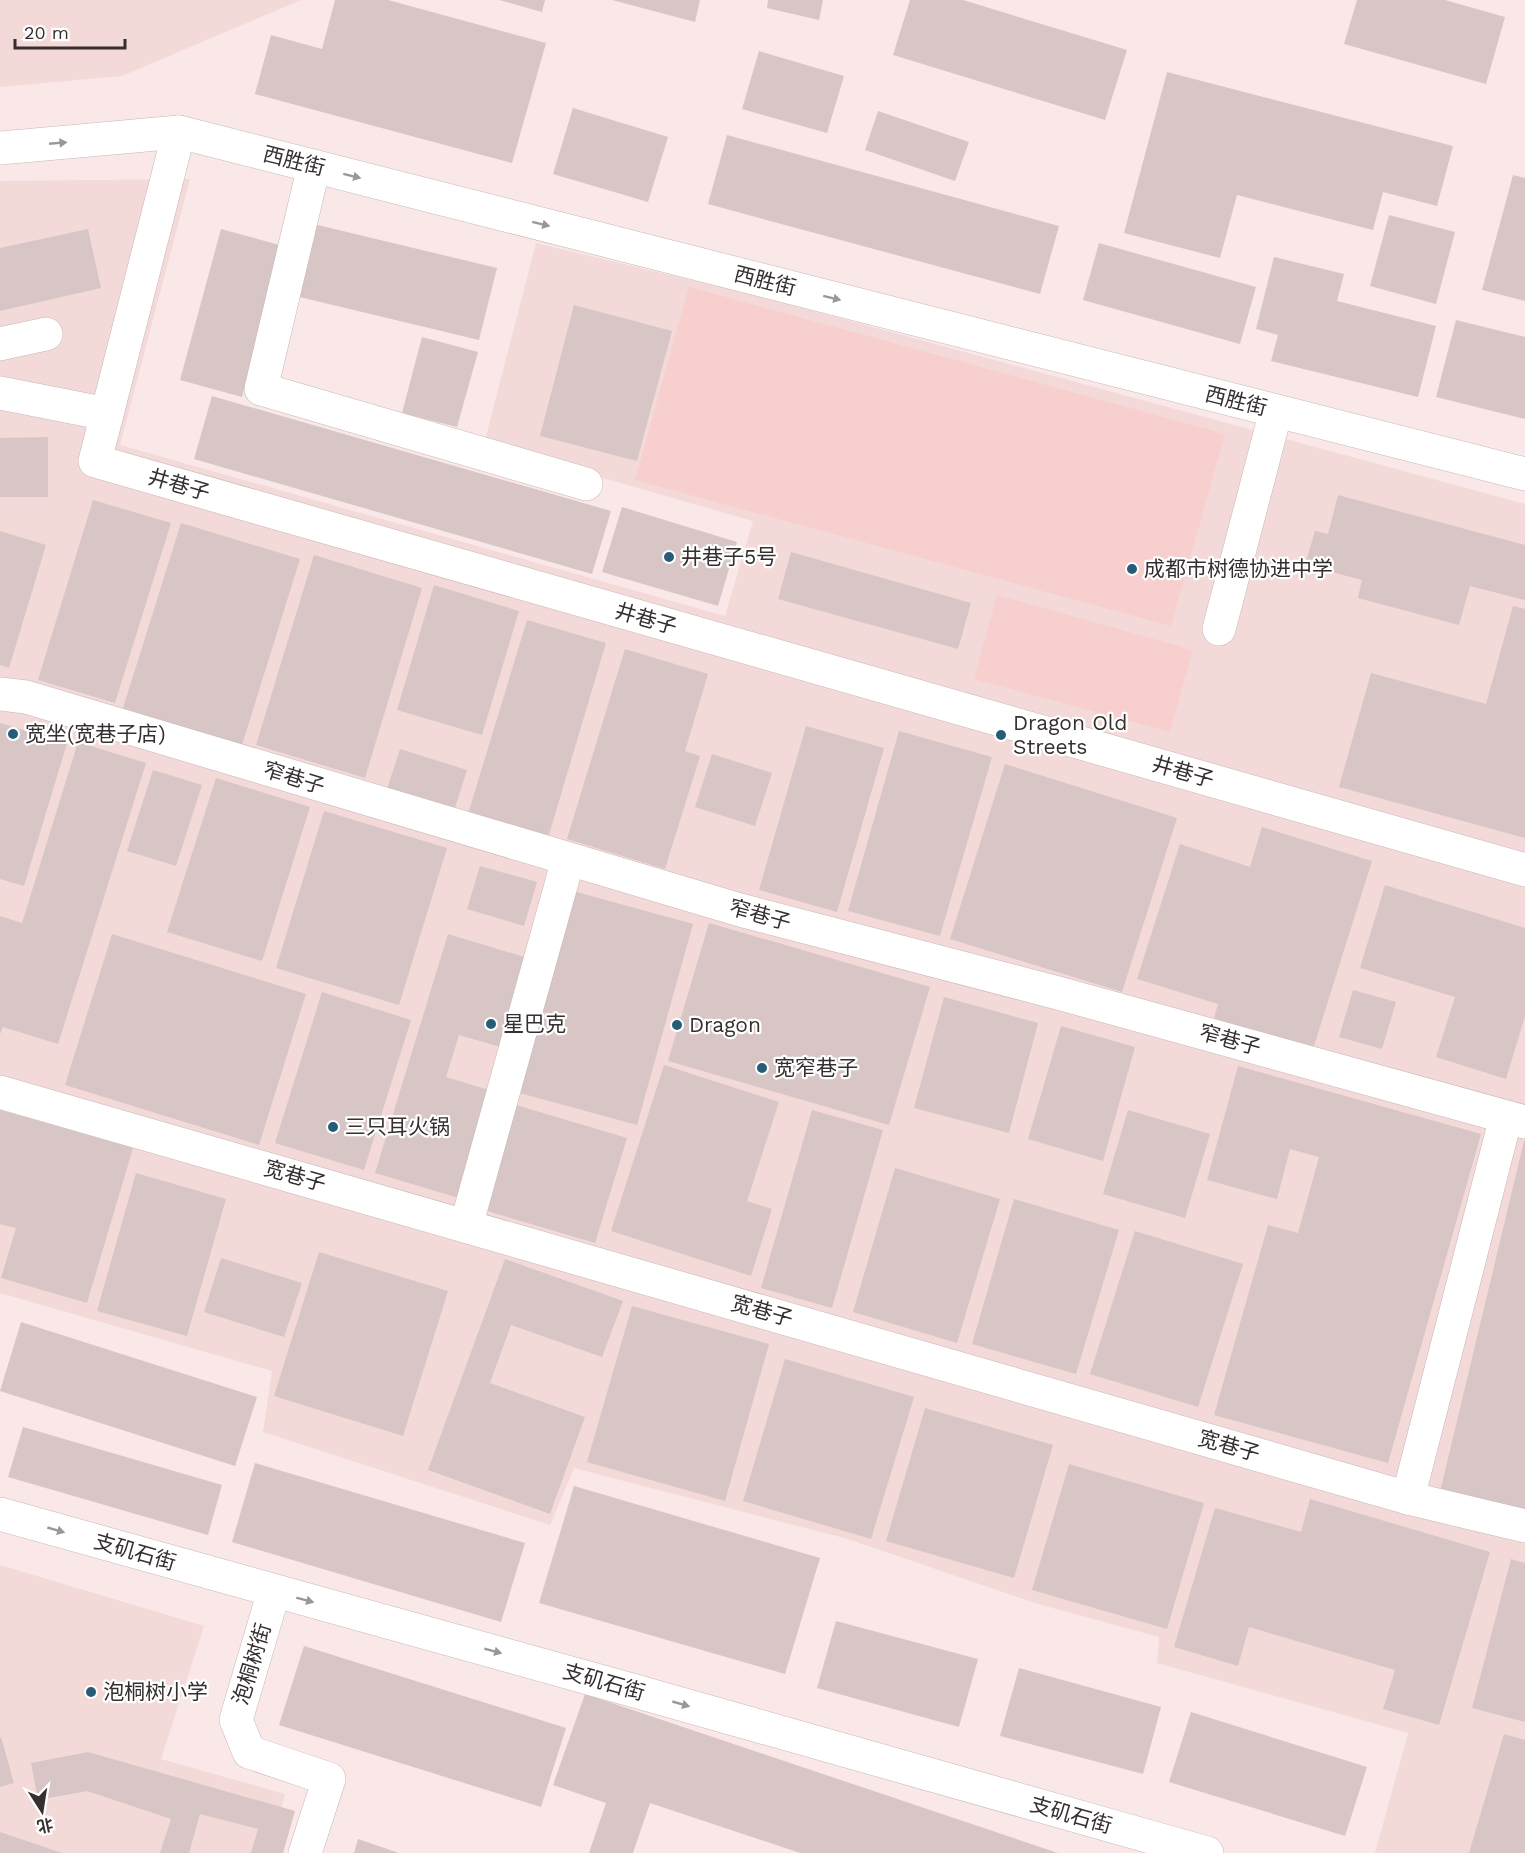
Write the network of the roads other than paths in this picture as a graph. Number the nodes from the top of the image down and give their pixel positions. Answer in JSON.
{"nodes":[{"id":1,"x":179,"y":132,"type":"junction"},
{"id":2,"x":0,"y":148,"type":"edge"},
{"id":3,"x":314,"y":166,"type":"junction"},
{"id":4,"x":46,"y":334,"type":"dead end"},
{"id":5,"x":0,"y":344,"type":"edge"},
{"id":6,"x":0,"y":393,"type":"edge"},
{"id":7,"x":1276,"y":411,"type":"junction"},
{"id":8,"x":107,"y":414,"type":"junction"},
{"id":9,"x":1525,"y":474,"type":"edge"},
{"id":10,"x":586,"y":484,"type":"dead end"},
{"id":11,"x":1219,"y":628,"type":"dead end"},
{"id":12,"x":0,"y":694,"type":"edge"},
{"id":13,"x":568,"y":860,"type":"junction"},
{"id":14,"x":1525,"y":870,"type":"edge"},
{"id":15,"x":0,"y":1092,"type":"edge"},
{"id":16,"x":1516,"y":1119,"type":"edge"},
{"id":17,"x":466,"y":1226,"type":"junction"},
{"id":18,"x":1408,"y":1498,"type":"junction"},
{"id":19,"x":0,"y":1514,"type":"edge"},
{"id":20,"x":1525,"y":1526,"type":"edge"},
{"id":21,"x":274,"y":1591,"type":"junction"},
{"id":22,"x":305,"y":1853,"type":"edge"},
{"id":23,"x":1207,"y":1853,"type":"edge"}],
"edges":[{"from":2,"to":1,"type":"street","name":"西胜街","one_way":true},
{"from":1,"to":3,"type":"street","name":"西胜街"},
{"from":1,"to":8,"type":"street","name":"井巷子"},
{"from":3,"to":7,"type":"street","name":"西胜街","one_way":true},
{"from":3,"to":10,"type":"street"},
{"from":4,"to":5,"type":"street"},
{"from":6,"to":8,"type":"street"},
{"from":7,"to":9,"type":"street","name":"西胜街"},
{"from":7,"to":11,"type":"street"},
{"from":8,"to":14,"type":"street","name":"井巷子"},
{"from":12,"to":13,"type":"street","name":"窄巷子"},
{"from":13,"to":16,"type":"street","name":"窄巷子"},
{"from":13,"to":17,"type":"street"},
{"from":15,"to":17,"type":"street","name":"宽巷子"},
{"from":16,"to":18,"type":"street"},
{"from":17,"to":18,"type":"street","name":"宽巷子"},
{"from":18,"to":20,"type":"street","name":"宽巷子"},
{"from":19,"to":21,"type":"street","name":"支矶石街","one_way":true},
{"from":21,"to":22,"type":"street","name":"泡桐树街"},
{"from":21,"to":23,"type":"street","name":"支矶石街","one_way":true}]}
